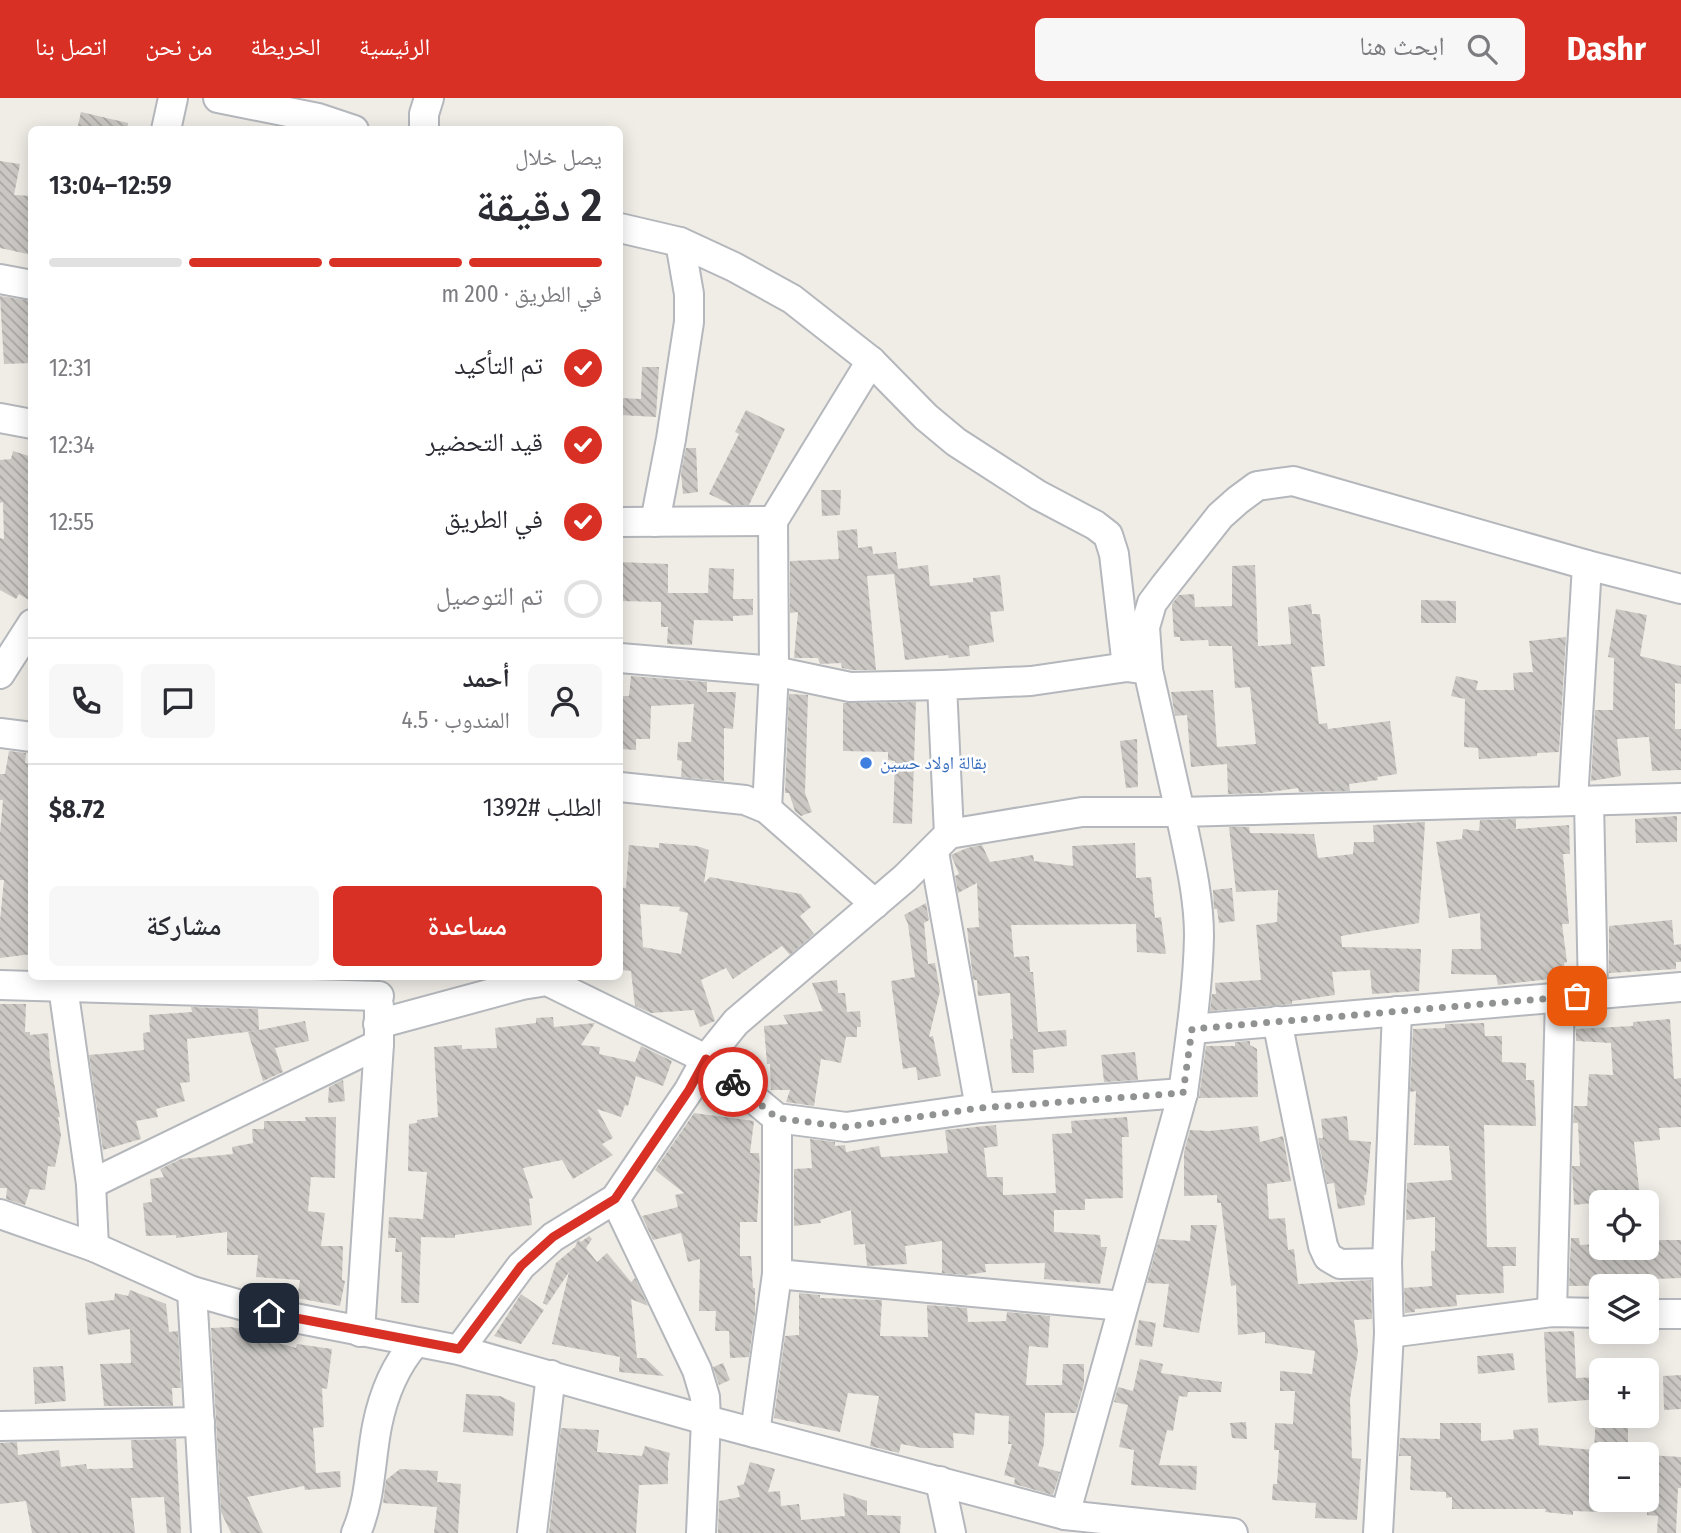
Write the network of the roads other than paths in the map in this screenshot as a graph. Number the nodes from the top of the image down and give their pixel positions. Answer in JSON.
{"nodes":[{"id":1,"x":173,"y":98,"type":"edge"},
{"id":2,"x":218,"y":98,"type":"edge"},
{"id":3,"x":429,"y":98,"type":"edge"},
{"id":4,"x":167,"y":126,"type":"edge"},
{"id":5,"x":343,"y":126,"type":"edge"},
{"id":6,"x":424,"y":126,"type":"edge"},
{"id":7,"x":623,"y":229,"type":"edge"},
{"id":8,"x":680,"y":242,"type":"junction"},
{"id":9,"x":0,"y":279,"type":"edge"},
{"id":10,"x":28,"y":284,"type":"edge"},
{"id":11,"x":872,"y":361,"type":"junction"},
{"id":12,"x":0,"y":418,"type":"edge"},
{"id":13,"x":28,"y":423,"type":"edge"},
{"id":14,"x":623,"y":522,"type":"edge"},
{"id":15,"x":655,"y":522,"type":"junction"},
{"id":16,"x":773,"y":522,"type":"junction"},
{"id":17,"x":1587,"y":565,"type":"junction"},
{"id":18,"x":1681,"y":589,"type":"edge"},
{"id":19,"x":28,"y":630,"type":"edge"},
{"id":20,"x":623,"y":658,"type":"edge"},
{"id":21,"x":2,"y":669,"type":"edge"},
{"id":22,"x":1138,"y":669,"type":"junction"},
{"id":23,"x":774,"y":671,"type":"junction"},
{"id":24,"x":942,"y":685,"type":"junction"},
{"id":25,"x":0,"y":733,"type":"edge"},
{"id":26,"x":28,"y":736,"type":"edge"},
{"id":27,"x":623,"y":787,"type":"edge"},
{"id":28,"x":1681,"y":798,"type":"edge"},
{"id":29,"x":1581,"y":801,"type":"junction"},
{"id":30,"x":767,"y":808,"type":"junction"},
{"id":31,"x":1180,"y":812,"type":"junction"},
{"id":32,"x":942,"y":843,"type":"junction"},
{"id":33,"x":875,"y":904,"type":"junction"},
{"id":34,"x":543,"y":980,"type":"edge"},
{"id":35,"x":549,"y":980,"type":"edge"},
{"id":36,"x":154,"y":982,"type":"edge"},
{"id":37,"x":0,"y":985,"type":"edge"},
{"id":38,"x":380,"y":986,"type":"edge"},
{"id":39,"x":63,"y":987,"type":"junction"},
{"id":40,"x":1681,"y":987,"type":"edge"},
{"id":41,"x":1593,"y":994,"type":"junction"},
{"id":42,"x":1560,"y":997,"type":"junction"},
{"id":43,"x":1397,"y":1011,"type":"junction"},
{"id":44,"x":1277,"y":1021,"type":"junction"},
{"id":45,"x":1192,"y":1029,"type":"junction"},
{"id":46,"x":378,"y":1034,"type":"junction"},
{"id":47,"x":706,"y":1059,"type":"junction"},
{"id":48,"x":1183,"y":1093,"type":"junction"},
{"id":49,"x":980,"y":1108,"type":"junction"},
{"id":50,"x":777,"y":1118,"type":"junction"},
{"id":51,"x":91,"y":1184,"type":"junction"},
{"id":52,"x":615,"y":1199,"type":"junction"},
{"id":53,"x":0,"y":1213,"type":"edge"},
{"id":54,"x":94,"y":1247,"type":"junction"},
{"id":55,"x":1387,"y":1263,"type":"junction"},
{"id":56,"x":777,"y":1274,"type":"junction"},
{"id":57,"x":192,"y":1291,"type":"junction"},
{"id":58,"x":1123,"y":1306,"type":"junction"},
{"id":59,"x":1552,"y":1312,"type":"junction"},
{"id":60,"x":1589,"y":1313,"type":"edge"},
{"id":61,"x":1659,"y":1314,"type":"edge"},
{"id":62,"x":1681,"y":1314,"type":"edge"},
{"id":63,"x":360,"y":1332,"type":"junction"},
{"id":64,"x":1389,"y":1333,"type":"junction"},
{"id":65,"x":415,"y":1343,"type":"junction"},
{"id":66,"x":459,"y":1349,"type":"junction"},
{"id":67,"x":551,"y":1375,"type":"junction"},
{"id":68,"x":706,"y":1420,"type":"junction"},
{"id":69,"x":200,"y":1422,"type":"junction"},
{"id":70,"x":0,"y":1426,"type":"edge"},
{"id":71,"x":755,"y":1433,"type":"junction"},
{"id":72,"x":940,"y":1481,"type":"junction"},
{"id":73,"x":1065,"y":1515,"type":"junction"},
{"id":74,"x":206,"y":1533,"type":"edge"},
{"id":75,"x":356,"y":1533,"type":"edge"},
{"id":76,"x":532,"y":1533,"type":"edge"},
{"id":77,"x":701,"y":1533,"type":"edge"},
{"id":78,"x":951,"y":1533,"type":"edge"},
{"id":79,"x":1233,"y":1533,"type":"edge"},
{"id":80,"x":1378,"y":1533,"type":"edge"}],
"edges":[{"from":1,"to":4,"type":"street"},
{"from":2,"to":5,"type":"street"},
{"from":3,"to":6,"type":"street"},
{"from":7,"to":8,"type":"street"},
{"from":8,"to":11,"type":"street"},
{"from":8,"to":15,"type":"street"},
{"from":9,"to":10,"type":"street"},
{"from":11,"to":16,"type":"street"},
{"from":11,"to":22,"type":"street"},
{"from":12,"to":13,"type":"street"},
{"from":14,"to":15,"type":"street"},
{"from":15,"to":16,"type":"street"},
{"from":16,"to":23,"type":"street"},
{"from":17,"to":18,"type":"street"},
{"from":17,"to":22,"type":"street"},
{"from":17,"to":29,"type":"street"},
{"from":19,"to":21,"type":"street"},
{"from":20,"to":23,"type":"street"},
{"from":22,"to":24,"type":"street"},
{"from":22,"to":31,"type":"street"},
{"from":23,"to":24,"type":"street"},
{"from":23,"to":30,"type":"street"},
{"from":24,"to":32,"type":"street"},
{"from":25,"to":26,"type":"street"},
{"from":27,"to":30,"type":"street"},
{"from":28,"to":29,"type":"street"},
{"from":29,"to":31,"type":"street"},
{"from":29,"to":41,"type":"street"},
{"from":30,"to":33,"type":"street"},
{"from":31,"to":32,"type":"street"},
{"from":31,"to":45,"type":"street"},
{"from":32,"to":33,"type":"street"},
{"from":32,"to":49,"type":"street"},
{"from":33,"to":47,"type":"street"},
{"from":34,"to":46,"type":"street"},
{"from":35,"to":47,"type":"street"},
{"from":36,"to":38,"type":"street"},
{"from":36,"to":39,"type":"street"},
{"from":37,"to":39,"type":"street"},
{"from":38,"to":46,"type":"street"},
{"from":39,"to":51,"type":"street"},
{"from":40,"to":41,"type":"street"},
{"from":41,"to":42,"type":"street"},
{"from":42,"to":43,"type":"street"},
{"from":42,"to":59,"type":"street"},
{"from":43,"to":44,"type":"street"},
{"from":43,"to":55,"type":"street"},
{"from":44,"to":45,"type":"street"},
{"from":44,"to":55,"type":"street"},
{"from":45,"to":48,"type":"street"},
{"from":46,"to":51,"type":"street"},
{"from":46,"to":63,"type":"street"},
{"from":47,"to":50,"type":"street"},
{"from":47,"to":52,"type":"street"},
{"from":48,"to":49,"type":"street"},
{"from":48,"to":58,"type":"street"},
{"from":49,"to":50,"type":"street"},
{"from":50,"to":56,"type":"street"},
{"from":51,"to":54,"type":"street"},
{"from":52,"to":66,"type":"street"},
{"from":52,"to":68,"type":"street"},
{"from":53,"to":54,"type":"street"},
{"from":54,"to":57,"type":"street"},
{"from":55,"to":64,"type":"street"},
{"from":56,"to":58,"type":"street"},
{"from":56,"to":71,"type":"street"},
{"from":57,"to":63,"type":"street"},
{"from":57,"to":69,"type":"street"},
{"from":58,"to":73,"type":"street"},
{"from":59,"to":60,"type":"street"},
{"from":59,"to":64,"type":"street"},
{"from":61,"to":62,"type":"street"},
{"from":63,"to":65,"type":"street"},
{"from":64,"to":80,"type":"street"},
{"from":65,"to":66,"type":"street"},
{"from":65,"to":75,"type":"street"},
{"from":66,"to":67,"type":"street"},
{"from":67,"to":68,"type":"street"},
{"from":67,"to":76,"type":"street"},
{"from":68,"to":71,"type":"street"},
{"from":68,"to":77,"type":"street"},
{"from":69,"to":70,"type":"street"},
{"from":69,"to":74,"type":"street"},
{"from":71,"to":72,"type":"street"},
{"from":72,"to":73,"type":"street"},
{"from":72,"to":78,"type":"street"},
{"from":73,"to":79,"type":"street"}]}
